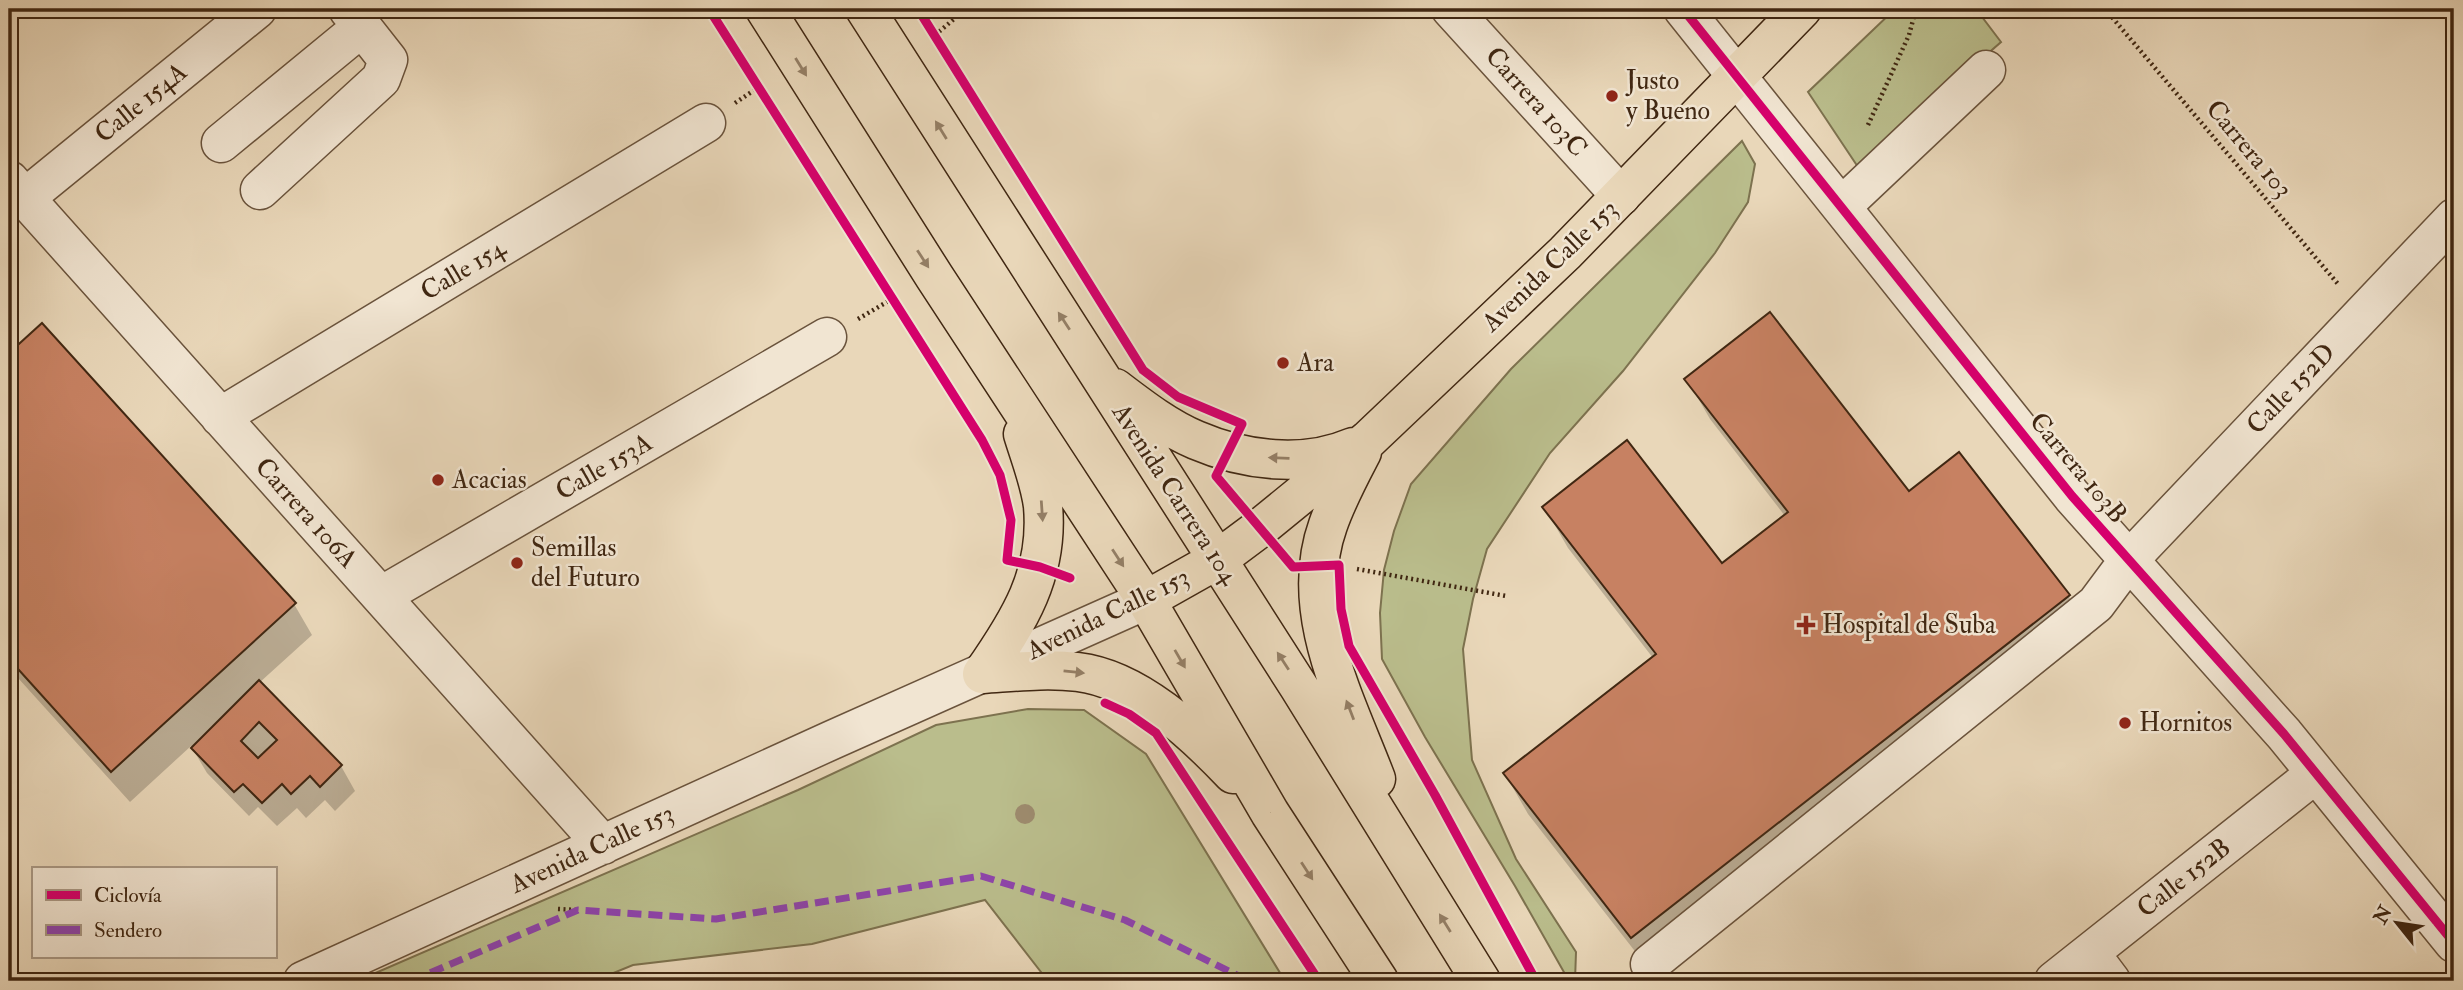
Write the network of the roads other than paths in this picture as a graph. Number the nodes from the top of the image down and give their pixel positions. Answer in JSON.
{"nodes":[{"id":1,"x":257,"y":9,"type":"edge"},
{"id":2,"x":765,"y":9,"type":"edge"},
{"id":3,"x":865,"y":9,"type":"edge"},
{"id":4,"x":1451,"y":9,"type":"edge"},
{"id":5,"x":1683,"y":9,"type":"edge"},
{"id":6,"x":1802,"y":9,"type":"edge"},
{"id":7,"x":355,"y":18,"type":"edge"},
{"id":8,"x":1986,"y":70,"type":"dead end"},
{"id":9,"x":1738,"y":76,"type":"junction"},
{"id":10,"x":706,"y":123,"type":"dead end"},
{"id":11,"x":221,"y":144,"type":"dead end"},
{"id":12,"x":17,"y":189,"type":"edge"},
{"id":13,"x":260,"y":190,"type":"dead end"},
{"id":14,"x":1621,"y":196,"type":"junction"},
{"id":15,"x":1841,"y":207,"type":"junction"},
{"id":16,"x":2454,"y":218,"type":"edge"},
{"id":17,"x":827,"y":337,"type":"dead end"},
{"id":18,"x":1101,"y":379,"type":"junction"},
{"id":19,"x":1013,"y":398,"type":"junction"},
{"id":20,"x":220,"y":417,"type":"junction"},
{"id":21,"x":1368,"y":440,"type":"junction"},
{"id":22,"x":1217,"y":559,"type":"junction"},
{"id":23,"x":2128,"y":561,"type":"junction"},
{"id":24,"x":381,"y":596,"type":"junction"},
{"id":25,"x":1146,"y":600,"type":"junction"},
{"id":26,"x":982,"y":674,"type":"junction"},
{"id":27,"x":2315,"y":774,"type":"junction"},
{"id":28,"x":1270,"y":813,"type":"junction"},
{"id":29,"x":603,"y":845,"type":"junction"},
{"id":30,"x":1409,"y":865,"type":"junction"},
{"id":31,"x":2454,"y":943,"type":"edge"},
{"id":32,"x":1650,"y":964,"type":"dead end"},
{"id":33,"x":2101,"y":967,"type":"edge"},
{"id":34,"x":303,"y":981,"type":"edge"},
{"id":35,"x":1379,"y":981,"type":"edge"},
{"id":36,"x":1481,"y":981,"type":"edge"},
{"id":37,"x":2054,"y":981,"type":"edge"}],
"edges":[{"from":1,"to":12,"type":"street","name":"Calle 154A"},
{"from":2,"to":19,"type":"main road","one_way":true},
{"from":18,"to":3,"type":"main road","name":"Avenida Carrera 104","one_way":true},
{"from":4,"to":14,"type":"street","name":"Carrera 103C"},
{"from":5,"to":9,"type":"street","name":"Carrera 103B"},
{"from":6,"to":9,"type":"main road","name":"Avenida Calle 153"},
{"from":7,"to":11,"type":"street"},
{"from":7,"to":13,"type":"street"},
{"from":8,"to":15,"type":"street"},
{"from":9,"to":14,"type":"main road","name":"Avenida Calle 153"},
{"from":9,"to":15,"type":"street","name":"Carrera 103B"},
{"from":10,"to":20,"type":"street","name":"Calle 154"},
{"from":12,"to":20,"type":"street","name":"Carrera 106A"},
{"from":14,"to":21,"type":"main road","name":"Avenida Calle 153"},
{"from":15,"to":23,"type":"street","name":"Carrera 103B"},
{"from":16,"to":23,"type":"street","name":"Calle 152D"},
{"from":17,"to":24,"type":"street","name":"Calle 153A"},
{"from":21,"to":18,"type":"main road","one_way":true},
{"from":18,"to":22,"type":"main road","name":"Avenida Carrera 104"},
{"from":19,"to":25,"type":"main road","one_way":true},
{"from":19,"to":26,"type":"main road","one_way":true},
{"from":20,"to":24,"type":"street","name":"Carrera 106A"},
{"from":21,"to":22,"type":"main road","name":"Avenida Calle 153"},
{"from":30,"to":21,"type":"main road","one_way":true},
{"from":22,"to":25,"type":"main road","name":"Avenida Calle 153"},
{"from":30,"to":22,"type":"main road","name":"Avenida Carrera 104","one_way":true},
{"from":23,"to":27,"type":"street","name":"Carrera 103B"},
{"from":23,"to":32,"type":"street","name":"Calle 152D"},
{"from":24,"to":29,"type":"street","name":"Carrera 106A"},
{"from":25,"to":26,"type":"street","name":"Avenida Calle 153"},
{"from":25,"to":28,"type":"main road","one_way":true},
{"from":26,"to":28,"type":"main road","one_way":true},
{"from":26,"to":29,"type":"street","name":"Avenida Calle 153"},
{"from":27,"to":31,"type":"street","name":"Carrera 103B"},
{"from":27,"to":33,"type":"street","name":"Calle 152B"},
{"from":28,"to":35,"type":"main road","one_way":true},
{"from":29,"to":34,"type":"street","name":"Avenida Calle 153"},
{"from":36,"to":30,"type":"main road","name":"Avenida Carrera 104","one_way":true},
{"from":33,"to":37,"type":"street","name":"Calle 152B"}]}
